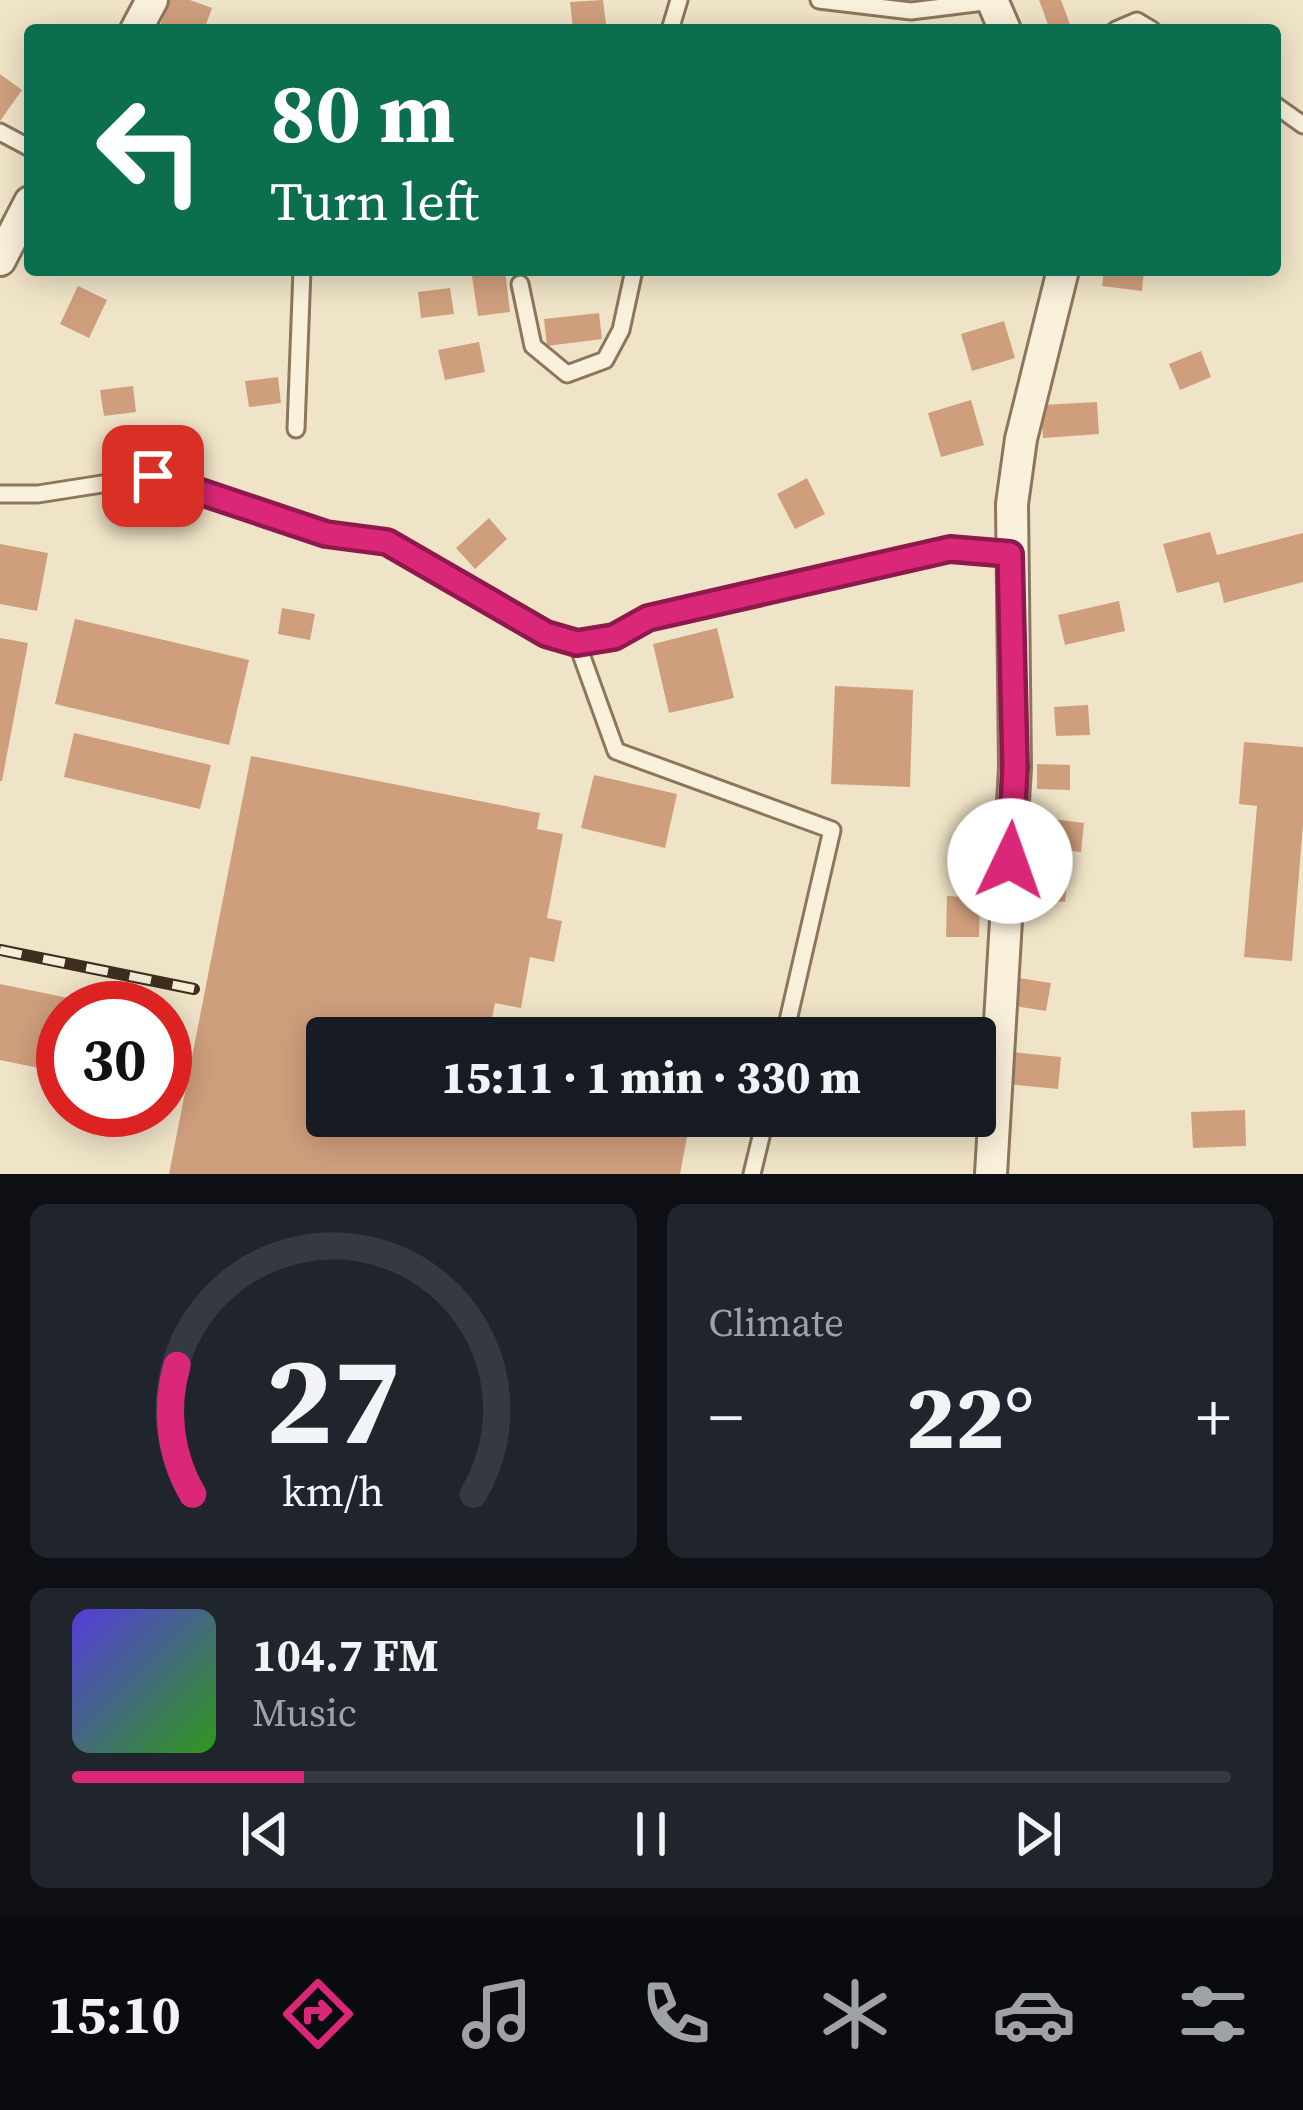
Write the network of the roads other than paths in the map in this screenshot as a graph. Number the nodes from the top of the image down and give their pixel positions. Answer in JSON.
{"nodes":[{"id":1,"x":819,"y":0,"type":"edge"},
{"id":2,"x":992,"y":0,"type":"edge"},
{"id":3,"x":24,"y":214,"type":"edge"},
{"id":4,"x":0,"y":260,"type":"edge"},
{"id":5,"x":302,"y":276,"type":"edge"},
{"id":6,"x":633,"y":276,"type":"edge"},
{"id":7,"x":1062,"y":276,"type":"edge"},
{"id":8,"x":520,"y":284,"type":"dead end"},
{"id":9,"x":296,"y":429,"type":"dead end"},
{"id":10,"x":0,"y":494,"type":"edge"},
{"id":11,"x":1010,"y":554,"type":"junction"},
{"id":12,"x":577,"y":643,"type":"junction"},
{"id":13,"x":789,"y":1017,"type":"edge"},
{"id":14,"x":761,"y":1137,"type":"edge"},
{"id":15,"x":752,"y":1174,"type":"edge"},
{"id":16,"x":991,"y":1174,"type":"edge"}],
"edges":[{"from":1,"to":2,"type":"lane"},
{"from":3,"to":4,"type":"street"},
{"from":5,"to":9,"type":"lane"},
{"from":6,"to":8,"type":"lane"},
{"from":7,"to":11,"type":"street"},
{"from":10,"to":12,"type":"lane"},
{"from":11,"to":12,"type":"lane"},
{"from":11,"to":16,"type":"street"},
{"from":12,"to":13,"type":"lane"},
{"from":14,"to":15,"type":"lane"}]}
